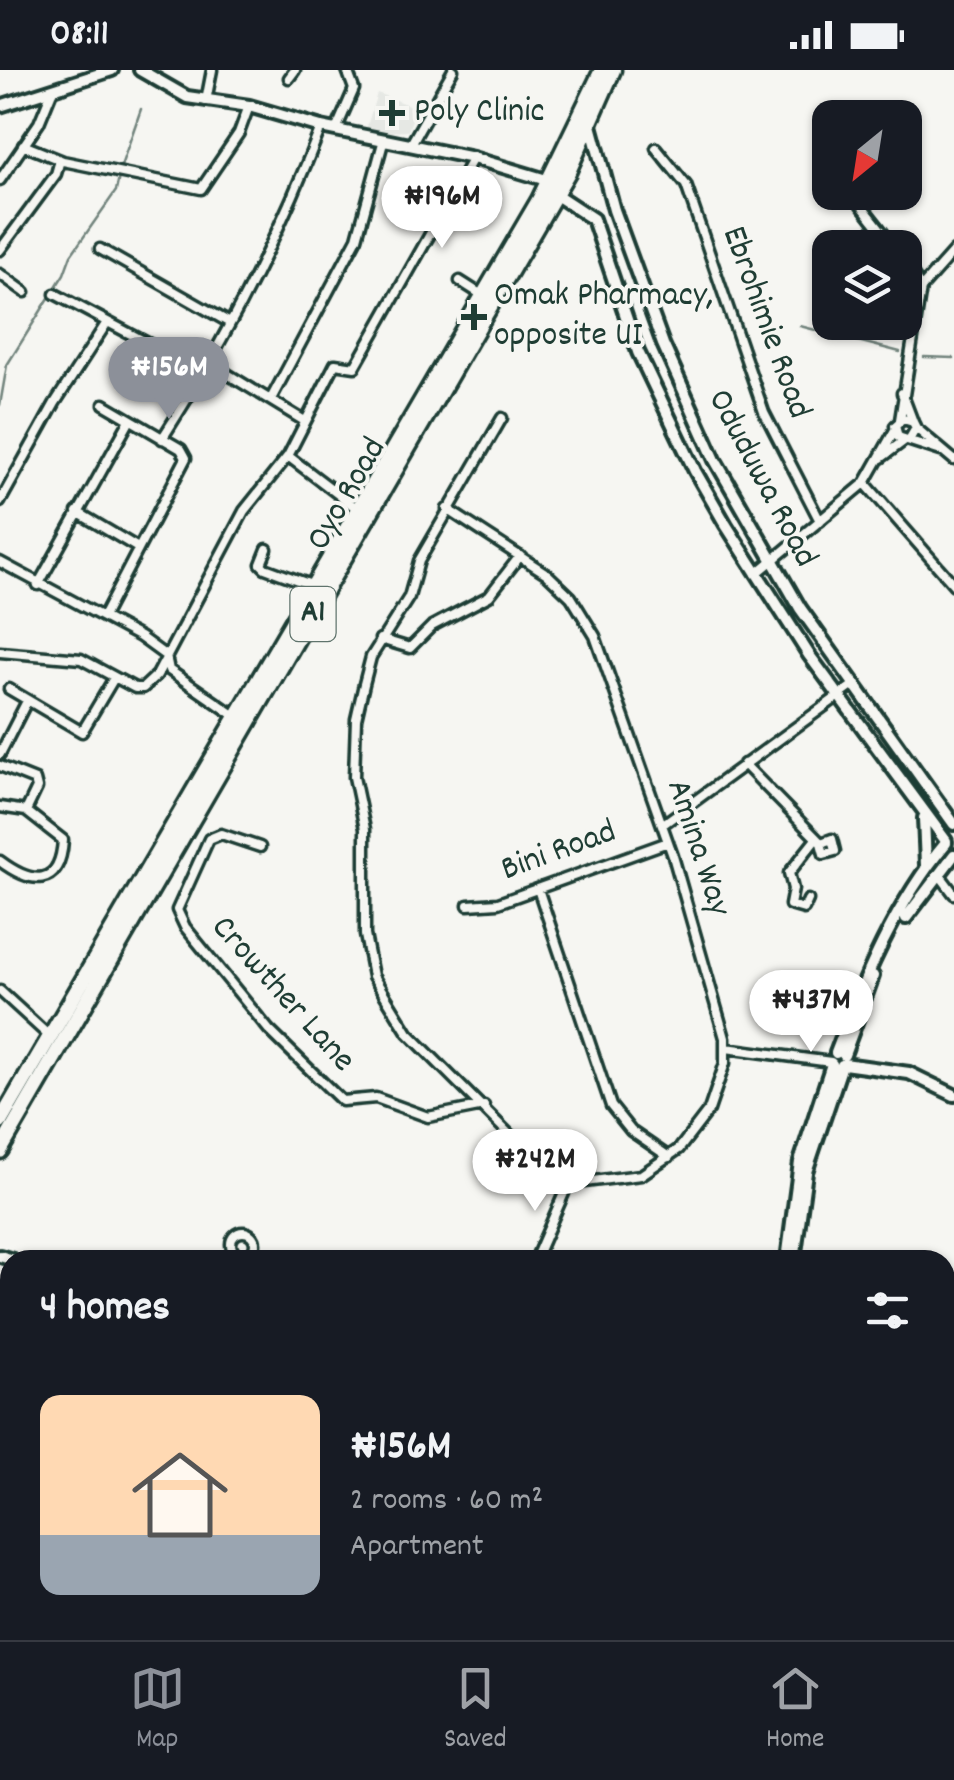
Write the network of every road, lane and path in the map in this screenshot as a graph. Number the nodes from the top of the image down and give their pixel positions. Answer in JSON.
{"nodes":[{"id":1,"x":112,"y":70,"type":"edge"},
{"id":2,"x":140,"y":70,"type":"edge"},
{"id":3,"x":212,"y":70,"type":"edge"},
{"id":4,"x":347,"y":70,"type":"edge"},
{"id":5,"x":453,"y":70,"type":"edge"},
{"id":6,"x":602,"y":70,"type":"edge"},
{"id":7,"x":613,"y":70,"type":"edge"},
{"id":8,"x":53,"y":89,"type":"junction"},
{"id":9,"x":206,"y":101,"type":"junction"},
{"id":10,"x":0,"y":106,"type":"edge"},
{"id":11,"x":249,"y":106,"type":"junction"},
{"id":12,"x":591,"y":125,"type":"junction"},
{"id":13,"x":321,"y":127,"type":"junction"},
{"id":14,"x":336,"y":130,"type":"junction"},
{"id":15,"x":384,"y":138,"type":"junction"},
{"id":16,"x":412,"y":144,"type":"junction"},
{"id":17,"x":23,"y":145,"type":"junction"},
{"id":18,"x":574,"y":147,"type":"junction"},
{"id":19,"x":656,"y":148,"type":"dead end"},
{"id":20,"x":473,"y":158,"type":"junction"},
{"id":21,"x":60,"y":160,"type":"junction"},
{"id":22,"x":0,"y":180,"type":"edge"},
{"id":23,"x":552,"y":187,"type":"junction"},
{"id":24,"x":614,"y":210,"type":"junction"},
{"id":25,"x":865,"y":210,"type":"edge"},
{"id":26,"x":593,"y":219,"type":"junction"},
{"id":27,"x":882,"y":230,"type":"edge"},
{"id":28,"x":628,"y":248,"type":"junction"},
{"id":29,"x":100,"y":249,"type":"dead end"},
{"id":30,"x":0,"y":250,"type":"edge"},
{"id":31,"x":954,"y":251,"type":"edge"},
{"id":32,"x":605,"y":255,"type":"junction"},
{"id":33,"x":0,"y":274,"type":"edge"},
{"id":34,"x":460,"y":282,"type":"dead end"},
{"id":35,"x":922,"y":288,"type":"edge"},
{"id":36,"x":25,"y":292,"type":"dead end"},
{"id":37,"x":55,"y":294,"type":"dead end"},
{"id":38,"x":482,"y":295,"type":"junction"},
{"id":39,"x":230,"y":322,"type":"junction"},
{"id":40,"x":106,"y":324,"type":"junction"},
{"id":41,"x":912,"y":340,"type":"edge"},
{"id":42,"x":211,"y":364,"type":"junction"},
{"id":43,"x":204,"y":374,"type":"junction"},
{"id":44,"x":902,"y":393,"type":"junction"},
{"id":45,"x":270,"y":399,"type":"junction"},
{"id":46,"x":104,"y":404,"type":"dead end"},
{"id":47,"x":502,"y":418,"type":"dead end"},
{"id":48,"x":130,"y":420,"type":"junction"},
{"id":49,"x":303,"y":420,"type":"junction"},
{"id":50,"x":900,"y":420,"type":"junction"},
{"id":51,"x":915,"y":425,"type":"junction"},
{"id":52,"x":895,"y":430,"type":"junction"},
{"id":53,"x":412,"y":432,"type":"junction"},
{"id":54,"x":162,"y":439,"type":"junction"},
{"id":55,"x":907,"y":440,"type":"junction"},
{"id":56,"x":941,"y":451,"type":"junction"},
{"id":57,"x":288,"y":456,"type":"junction"},
{"id":58,"x":954,"y":460,"type":"edge"},
{"id":59,"x":878,"y":461,"type":"junction"},
{"id":60,"x":865,"y":483,"type":"junction"},
{"id":61,"x":0,"y":502,"type":"edge"},
{"id":62,"x":447,"y":509,"type":"junction"},
{"id":63,"x":359,"y":510,"type":"junction"},
{"id":64,"x":77,"y":512,"type":"junction"},
{"id":65,"x":820,"y":521,"type":"junction"},
{"id":66,"x":138,"y":548,"type":"junction"},
{"id":67,"x":268,"y":548,"type":"dead end"},
{"id":68,"x":520,"y":556,"type":"junction"},
{"id":69,"x":0,"y":562,"type":"edge"},
{"id":70,"x":772,"y":563,"type":"junction"},
{"id":71,"x":756,"y":574,"type":"junction"},
{"id":72,"x":38,"y":584,"type":"junction"},
{"id":73,"x":954,"y":585,"type":"edge"},
{"id":74,"x":314,"y":586,"type":"junction"},
{"id":75,"x":103,"y":617,"type":"junction"},
{"id":76,"x":380,"y":639,"type":"junction"},
{"id":77,"x":0,"y":652,"type":"edge"},
{"id":78,"x":166,"y":656,"type":"junction"},
{"id":79,"x":114,"y":678,"type":"junction"},
{"id":80,"x":855,"y":684,"type":"junction"},
{"id":81,"x":9,"y":689,"type":"dead end"},
{"id":82,"x":839,"y":694,"type":"junction"},
{"id":83,"x":27,"y":701,"type":"junction"},
{"id":84,"x":237,"y":717,"type":"junction"},
{"id":85,"x":0,"y":754,"type":"edge"},
{"id":86,"x":744,"y":764,"type":"junction"},
{"id":87,"x":0,"y":766,"type":"edge"},
{"id":88,"x":0,"y":807,"type":"edge"},
{"id":89,"x":26,"y":811,"type":"junction"},
{"id":90,"x":923,"y":812,"type":"junction"},
{"id":91,"x":954,"y":824,"type":"edge"},
{"id":92,"x":662,"y":826,"type":"junction"},
{"id":93,"x":668,"y":842,"type":"junction"},
{"id":94,"x":951,"y":845,"type":"edge"},
{"id":95,"x":260,"y":847,"type":"dead end"},
{"id":96,"x":0,"y":861,"type":"edge"},
{"id":97,"x":932,"y":868,"type":"junction"},
{"id":98,"x":538,"y":889,"type":"junction"},
{"id":99,"x":954,"y":894,"type":"edge"},
{"id":100,"x":808,"y":900,"type":"dead end"},
{"id":101,"x":468,"y":905,"type":"dead end"},
{"id":102,"x":0,"y":991,"type":"edge"},
{"id":103,"x":48,"y":1035,"type":"junction"},
{"id":104,"x":726,"y":1048,"type":"junction"},
{"id":105,"x":838,"y":1059,"type":"junction"},
{"id":106,"x":954,"y":1095,"type":"edge"},
{"id":107,"x":484,"y":1106,"type":"junction"},
{"id":108,"x":0,"y":1122,"type":"edge"},
{"id":109,"x":4,"y":1134,"type":"edge"},
{"id":110,"x":0,"y":1151,"type":"edge"},
{"id":111,"x":669,"y":1157,"type":"junction"},
{"id":112,"x":568,"y":1184,"type":"junction"},
{"id":113,"x":539,"y":1250,"type":"edge"},
{"id":114,"x":791,"y":1250,"type":"edge"}],
"edges":[{"from":1,"to":8,"type":"street"},
{"from":2,"to":9,"type":"street"},
{"from":3,"to":9,"type":"street"},
{"from":4,"to":14,"type":"street"},
{"from":5,"to":16,"type":"street"},
{"from":6,"to":18,"type":"highway","name":"Oyo Road","number":"A1"},
{"from":7,"to":12,"type":"highway","name":"Oyo Road","number":"A1"},
{"from":8,"to":10,"type":"street"},
{"from":8,"to":17,"type":"street"},
{"from":9,"to":11,"type":"street"},
{"from":11,"to":13,"type":"street"},
{"from":11,"to":21,"type":"street"},
{"from":12,"to":18,"type":"highway","name":"Oyo Road","number":"A1"},
{"from":12,"to":24,"type":"street","name":"Oduduwa Road"},
{"from":13,"to":14,"type":"street"},
{"from":13,"to":39,"type":"street"},
{"from":14,"to":15,"type":"street"},
{"from":15,"to":16,"type":"street"},
{"from":15,"to":45,"type":"street"},
{"from":16,"to":20,"type":"street"},
{"from":17,"to":21,"type":"street"},
{"from":17,"to":22,"type":"street"},
{"from":18,"to":23,"type":"highway","name":"Oyo Road","number":"A1"},
{"from":18,"to":23,"type":"highway","name":"Oyo Road","number":"A1"},
{"from":19,"to":65,"type":"street","name":"Ebrohimie Road"},
{"from":20,"to":23,"type":"street"},
{"from":20,"to":49,"type":"street"},
{"from":21,"to":30,"type":"street"},
{"from":23,"to":26,"type":"street"},
{"from":23,"to":38,"type":"highway","name":"Oyo Road","number":"A1"},
{"from":23,"to":53,"type":"highway","name":"Oyo Road","number":"A1"},
{"from":24,"to":26,"type":"street"},
{"from":24,"to":28,"type":"street","name":"Oduduwa Road"},
{"from":25,"to":27,"type":"street"},
{"from":26,"to":32,"type":"street","name":"Oduduwa Road"},
{"from":28,"to":32,"type":"street"},
{"from":28,"to":70,"type":"street","name":"Oduduwa Road"},
{"from":29,"to":39,"type":"street"},
{"from":31,"to":35,"type":"street"},
{"from":32,"to":71,"type":"street","name":"Oduduwa Road"},
{"from":33,"to":36,"type":"street"},
{"from":34,"to":38,"type":"street"},
{"from":37,"to":40,"type":"street"},
{"from":38,"to":53,"type":"highway","name":"Oyo Road","number":"A1"},
{"from":39,"to":42,"type":"street"},
{"from":40,"to":43,"type":"street"},
{"from":40,"to":61,"type":"street"},
{"from":41,"to":44,"type":"street"},
{"from":42,"to":43,"type":"street"},
{"from":42,"to":45,"type":"street"},
{"from":43,"to":54,"type":"street"},
{"from":44,"to":50,"type":"street"},
{"from":44,"to":51,"type":"street"},
{"from":45,"to":49,"type":"street"},
{"from":46,"to":48,"type":"street"},
{"from":47,"to":62,"type":"street"},
{"from":48,"to":54,"type":"street"},
{"from":48,"to":64,"type":"street"},
{"from":49,"to":57,"type":"street"},
{"from":50,"to":51,"type":"street"},
{"from":50,"to":52,"type":"street"},
{"from":51,"to":55,"type":"street"},
{"from":51,"to":56,"type":"street"},
{"from":52,"to":55,"type":"street"},
{"from":52,"to":59,"type":"street"},
{"from":53,"to":63,"type":"highway","name":"Oyo Road","number":"A1"},
{"from":53,"to":109,"type":"highway","name":"Oyo Road","number":"A1"},
{"from":54,"to":66,"type":"street"},
{"from":55,"to":56,"type":"street"},
{"from":55,"to":59,"type":"street"},
{"from":56,"to":58,"type":"street"},
{"from":57,"to":63,"type":"street"},
{"from":57,"to":78,"type":"street"},
{"from":59,"to":60,"type":"street"},
{"from":60,"to":65,"type":"street"},
{"from":60,"to":73,"type":"street"},
{"from":62,"to":68,"type":"street","name":"Amina Way"},
{"from":62,"to":76,"type":"street"},
{"from":63,"to":74,"type":"highway","name":"Oyo Road","number":"A1"},
{"from":64,"to":66,"type":"street"},
{"from":64,"to":72,"type":"street"},
{"from":65,"to":70,"type":"street"},
{"from":66,"to":75,"type":"street"},
{"from":67,"to":74,"type":"street"},
{"from":68,"to":76,"type":"street"},
{"from":68,"to":92,"type":"street","name":"Amina Way"},
{"from":69,"to":72,"type":"street"},
{"from":70,"to":71,"type":"street"},
{"from":70,"to":80,"type":"street","name":"Oduduwa Road"},
{"from":71,"to":82,"type":"street","name":"Oduduwa Road"},
{"from":72,"to":75,"type":"street"},
{"from":74,"to":84,"type":"highway","name":"Oyo Road","number":"A1"},
{"from":75,"to":78,"type":"street"},
{"from":76,"to":107,"type":"street"},
{"from":77,"to":79,"type":"street"},
{"from":78,"to":79,"type":"street"},
{"from":78,"to":84,"type":"street"},
{"from":79,"to":83,"type":"street"},
{"from":80,"to":82,"type":"street"},
{"from":80,"to":91,"type":"street","name":"Oduduwa Road"},
{"from":81,"to":83,"type":"street"},
{"from":82,"to":86,"type":"street"},
{"from":82,"to":90,"type":"street","name":"Oduduwa Road"},
{"from":83,"to":85,"type":"street"},
{"from":84,"to":103,"type":"highway","name":"Oyo Road","number":"A1"},
{"from":86,"to":92,"type":"street"},
{"from":86,"to":100,"type":"street"},
{"from":87,"to":89,"type":"street"},
{"from":88,"to":89,"type":"street"},
{"from":89,"to":96,"type":"street"},
{"from":90,"to":94,"type":"street","name":"Oduduwa Road"},
{"from":90,"to":97,"type":"street"},
{"from":92,"to":93,"type":"street","name":"Amina Way"},
{"from":93,"to":98,"type":"street","name":"Bini Road"},
{"from":93,"to":104,"type":"street","name":"Amina Way"},
{"from":94,"to":97,"type":"street"},
{"from":95,"to":107,"type":"street","name":"Crowther Lane"},
{"from":97,"to":99,"type":"street"},
{"from":97,"to":105,"type":"street"},
{"from":98,"to":101,"type":"street","name":"Bini Road"},
{"from":98,"to":111,"type":"street"},
{"from":102,"to":103,"type":"street"},
{"from":103,"to":108,"type":"highway","name":"Oyo Road","number":"A1"},
{"from":104,"to":105,"type":"street"},
{"from":104,"to":111,"type":"street"},
{"from":105,"to":106,"type":"street"},
{"from":105,"to":114,"type":"street"},
{"from":107,"to":112,"type":"street"},
{"from":109,"to":110,"type":"highway","name":"Oyo Road","number":"A1"},
{"from":111,"to":112,"type":"street"},
{"from":112,"to":113,"type":"street"}]}
